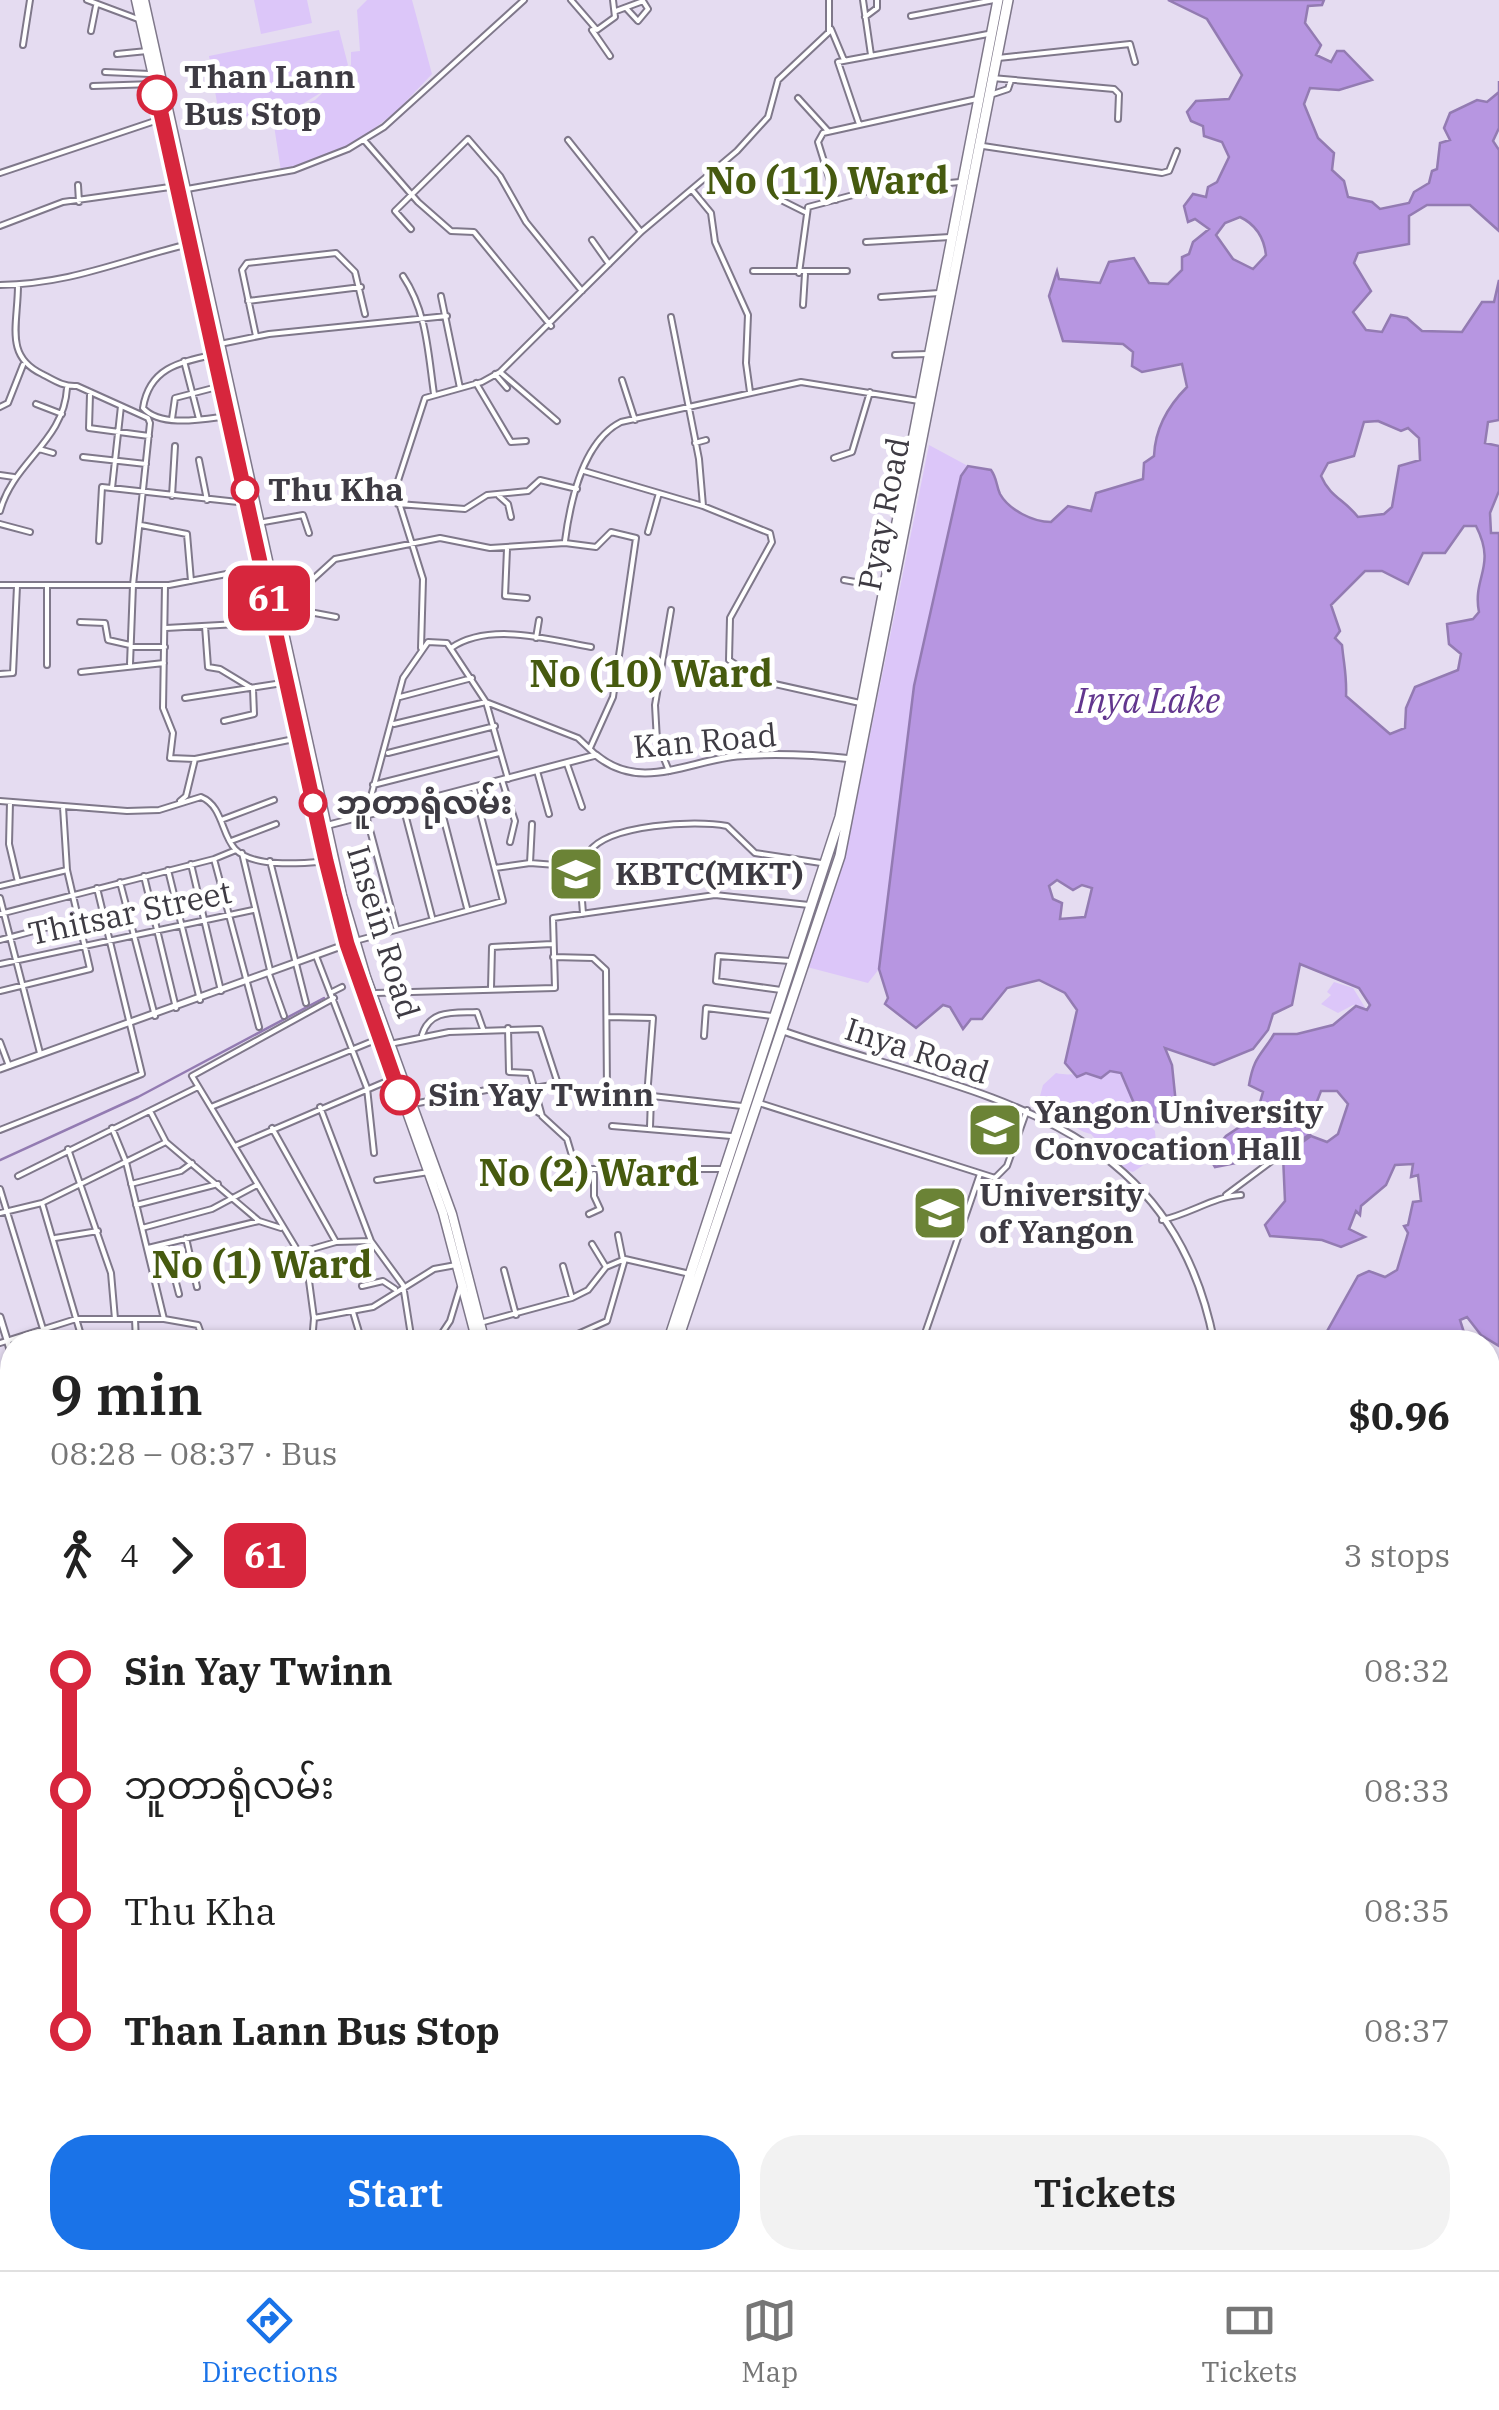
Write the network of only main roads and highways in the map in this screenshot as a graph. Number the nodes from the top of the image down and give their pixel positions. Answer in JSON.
{"nodes":[{"id":1,"x":136,"y":0,"type":"edge"},
{"id":2,"x":144,"y":0,"type":"edge"},
{"id":3,"x":997,"y":0,"type":"edge"},
{"id":4,"x":1008,"y":0,"type":"edge"},
{"id":5,"x":144,"y":18,"type":"junction"},
{"id":6,"x":991,"y":57,"type":"junction"},
{"id":7,"x":153,"y":61,"type":"junction"},
{"id":8,"x":985,"y":98,"type":"junction"},
{"id":9,"x":954,"y":233,"type":"junction"},
{"id":10,"x":215,"y":348,"type":"junction"},
{"id":11,"x":925,"y":402,"type":"junction"},
{"id":12,"x":257,"y":524,"type":"junction"},
{"id":13,"x":899,"y":539,"type":"junction"},
{"id":14,"x":274,"y":602,"type":"junction"},
{"id":15,"x":291,"y":681,"type":"junction"},
{"id":16,"x":855,"y":760,"type":"junction"},
{"id":17,"x":853,"y":774,"type":"junction"},
{"id":18,"x":322,"y":826,"type":"junction"},
{"id":19,"x":330,"y":860,"type":"junction"},
{"id":20,"x":813,"y":925,"type":"junction"},
{"id":21,"x":350,"y":942,"type":"junction"},
{"id":22,"x":776,"y":1017,"type":"junction"},
{"id":23,"x":783,"y":1030,"type":"junction"},
{"id":24,"x":769,"y":1040,"type":"junction"},
{"id":25,"x":0,"y":1070,"type":"edge"},
{"id":26,"x":398,"y":1077,"type":"junction"},
{"id":27,"x":474,"y":1330,"type":"edge"},
{"id":28,"x":482,"y":1330,"type":"edge"},
{"id":29,"x":670,"y":1330,"type":"edge"},
{"id":30,"x":682,"y":1330,"type":"edge"},
{"id":31,"x":1211,"y":1330,"type":"edge"}],
"edges":[{"from":1,"to":5,"type":"main road","name":"Insein Road"},
{"from":2,"to":5,"type":"main road","name":"Insein Road"},
{"from":3,"to":6,"type":"highway","name":"Pyay Road"},
{"from":4,"to":6,"type":"highway","name":"Pyay Road"},
{"from":5,"to":7,"type":"main road","name":"Insein Road"},
{"from":5,"to":7,"type":"main road","name":"Insein Road"},
{"from":6,"to":8,"type":"highway","name":"Pyay Road"},
{"from":6,"to":8,"type":"highway","name":"Pyay Road"},
{"from":7,"to":10,"type":"main road","name":"Insein Road"},
{"from":8,"to":9,"type":"highway","name":"Pyay Road"},
{"from":8,"to":9,"type":"highway","name":"Pyay Road"},
{"from":9,"to":11,"type":"highway","name":"Pyay Road"},
{"from":9,"to":11,"type":"highway","name":"Pyay Road"},
{"from":10,"to":12,"type":"main road","name":"Insein Road"},
{"from":10,"to":12,"type":"main road","name":"Insein Road"},
{"from":11,"to":13,"type":"highway","name":"Pyay Road"},
{"from":12,"to":14,"type":"main road","name":"Insein Road"},
{"from":13,"to":16,"type":"highway","name":"Pyay Road"},
{"from":13,"to":16,"type":"highway","name":"Pyay Road"},
{"from":14,"to":15,"type":"main road","name":"Insein Road"},
{"from":14,"to":15,"type":"main road","name":"Insein Road"},
{"from":15,"to":18,"type":"main road","name":"Insein Road"},
{"from":15,"to":18,"type":"main road","name":"Insein Road"},
{"from":16,"to":17,"type":"highway","name":"Pyay Road"},
{"from":16,"to":18,"type":"main road","name":"Kan Road"},
{"from":17,"to":20,"type":"highway","name":"Pyay Road"},
{"from":17,"to":20,"type":"highway","name":"Pyay Road"},
{"from":18,"to":19,"type":"main road","name":"Insein Road"},
{"from":19,"to":21,"type":"main road","name":"Insein Road"},
{"from":19,"to":21,"type":"main road","name":"Insein Road"},
{"from":20,"to":22,"type":"highway","name":"Pyay Road"},
{"from":20,"to":23,"type":"highway","name":"Pyay Road"},
{"from":21,"to":25,"type":"main road"},
{"from":21,"to":26,"type":"main road","name":"Insein Road"},
{"from":21,"to":26,"type":"main road","name":"Insein Road"},
{"from":22,"to":23,"type":"main road"},
{"from":22,"to":24,"type":"highway","name":"Pyay Road"},
{"from":23,"to":24,"type":"main road"},
{"from":23,"to":30,"type":"highway","name":"Pyay Road"},
{"from":23,"to":31,"type":"main road","name":"Inya Road"},
{"from":24,"to":29,"type":"highway","name":"Pyay Road"},
{"from":26,"to":27,"type":"main road","name":"Insein Road"},
{"from":26,"to":28,"type":"main road","name":"Insein Road"}]}
